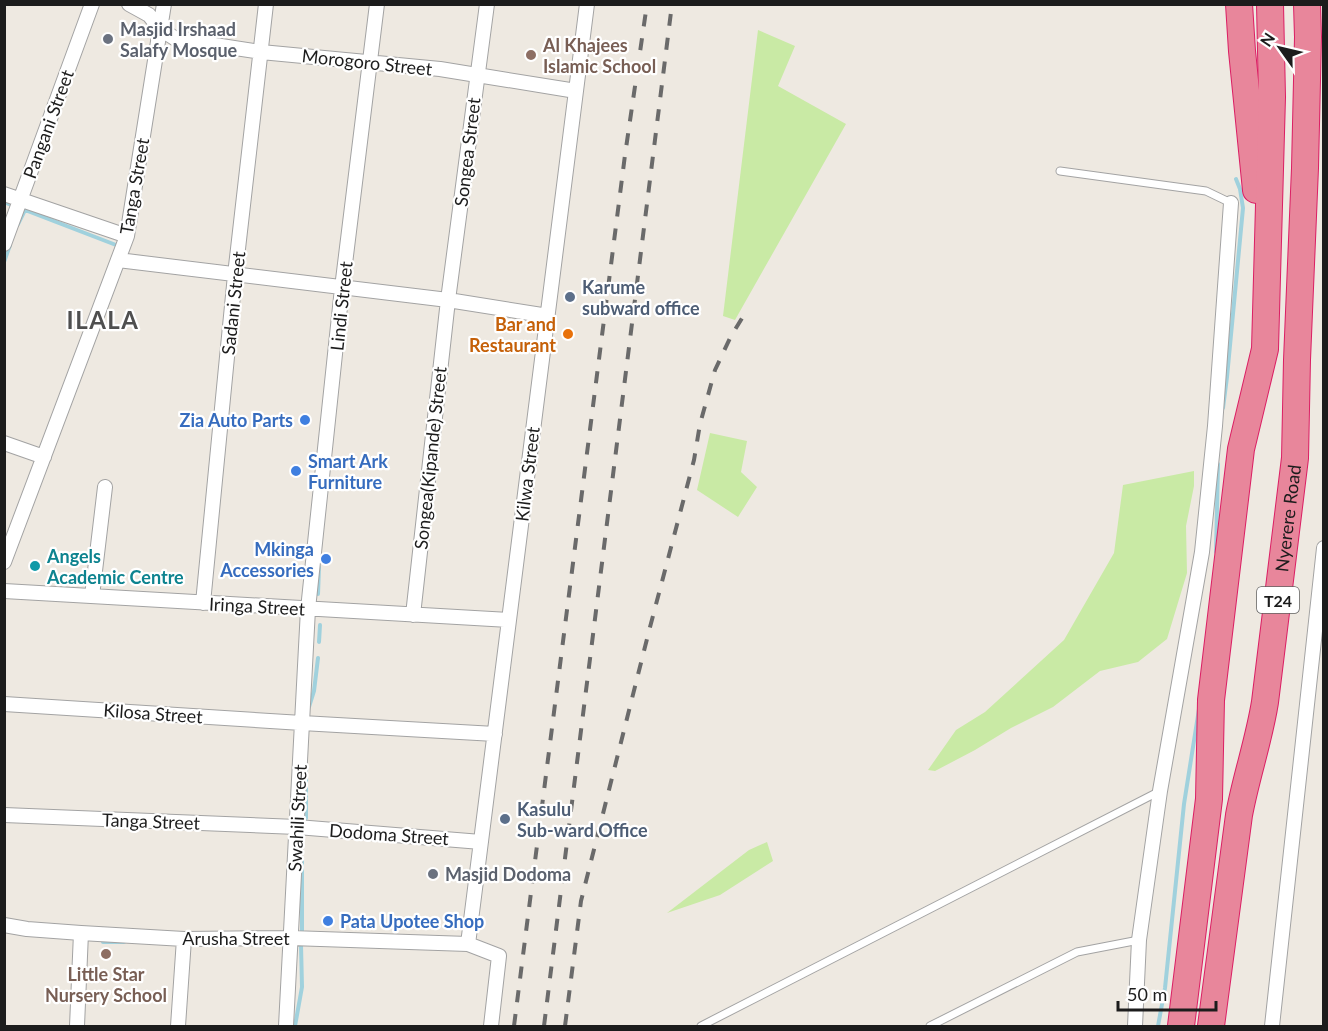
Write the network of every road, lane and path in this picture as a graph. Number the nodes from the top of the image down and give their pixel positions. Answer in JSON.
{"nodes":[{"id":1,"x":92,"y":4,"type":"edge"},
{"id":2,"x":129,"y":4,"type":"edge"},
{"id":3,"x":164,"y":4,"type":"edge"},
{"id":4,"x":266,"y":4,"type":"edge"},
{"id":5,"x":377,"y":4,"type":"edge"},
{"id":6,"x":487,"y":4,"type":"edge"},
{"id":7,"x":587,"y":4,"type":"edge"},
{"id":8,"x":1239,"y":4,"type":"edge"},
{"id":9,"x":1270,"y":4,"type":"edge"},
{"id":10,"x":1307,"y":4,"type":"edge"},
{"id":11,"x":1322,"y":4,"type":"edge"},
{"id":12,"x":160,"y":29,"type":"junction"},
{"id":13,"x":261,"y":52,"type":"junction"},
{"id":14,"x":370,"y":62,"type":"junction"},
{"id":15,"x":477,"y":74,"type":"junction"},
{"id":16,"x":576,"y":91,"type":"junction"},
{"id":17,"x":1060,"y":171,"type":"dead end"},
{"id":18,"x":4,"y":194,"type":"edge"},
{"id":19,"x":21,"y":200,"type":"junction"},
{"id":20,"x":1231,"y":202,"type":"joint"},
{"id":21,"x":127,"y":236,"type":"junction"},
{"id":22,"x":4,"y":244,"type":"edge"},
{"id":23,"x":118,"y":260,"type":"junction"},
{"id":24,"x":236,"y":274,"type":"junction"},
{"id":25,"x":342,"y":288,"type":"junction"},
{"id":26,"x":448,"y":300,"type":"junction"},
{"id":27,"x":1266,"y":303,"type":"junction"},
{"id":28,"x":548,"y":316,"type":"junction"},
{"id":29,"x":1297,"y":360,"type":"junction"},
{"id":30,"x":4,"y":443,"type":"edge"},
{"id":31,"x":44,"y":457,"type":"junction"},
{"id":32,"x":105,"y":487,"type":"dead end"},
{"id":33,"x":1323,"y":548,"type":"edge"},
{"id":34,"x":4,"y":562,"type":"edge"},
{"id":35,"x":4,"y":591,"type":"edge"},
{"id":36,"x":92,"y":596,"type":"junction"},
{"id":37,"x":203,"y":603,"type":"junction"},
{"id":38,"x":308,"y":609,"type":"junction"},
{"id":39,"x":413,"y":615,"type":"junction"},
{"id":40,"x":509,"y":620,"type":"junction"},
{"id":41,"x":4,"y":704,"type":"edge"},
{"id":42,"x":302,"y":723,"type":"junction"},
{"id":43,"x":495,"y":734,"type":"junction"},
{"id":44,"x":1160,"y":791,"type":"junction"},
{"id":45,"x":4,"y":815,"type":"edge"},
{"id":46,"x":297,"y":827,"type":"junction"},
{"id":47,"x":481,"y":842,"type":"junction"},
{"id":48,"x":4,"y":925,"type":"edge"},
{"id":49,"x":81,"y":933,"type":"junction"},
{"id":50,"x":291,"y":938,"type":"junction"},
{"id":51,"x":184,"y":939,"type":"junction"},
{"id":52,"x":1139,"y":940,"type":"junction"},
{"id":53,"x":468,"y":944,"type":"junction"},
{"id":54,"x":77,"y":1026,"type":"edge"},
{"id":55,"x":178,"y":1026,"type":"edge"},
{"id":56,"x":286,"y":1026,"type":"edge"},
{"id":57,"x":491,"y":1026,"type":"edge"},
{"id":58,"x":701,"y":1026,"type":"edge"},
{"id":59,"x":930,"y":1026,"type":"edge"},
{"id":60,"x":1135,"y":1026,"type":"edge"},
{"id":61,"x":1181,"y":1026,"type":"edge"},
{"id":62,"x":1211,"y":1026,"type":"edge"},
{"id":63,"x":1272,"y":1026,"type":"edge"}],
"edges":[{"from":1,"to":19,"type":"street","name":"Pangani Street"},
{"from":2,"to":12,"type":"street","name":"Morogoro Street"},
{"from":3,"to":12,"type":"street","name":"Tanga Street"},
{"from":4,"to":13,"type":"street","name":"Sadani Street"},
{"from":5,"to":14,"type":"street","name":"Lindi Street"},
{"from":6,"to":15,"type":"street","name":"Songea Street"},
{"from":7,"to":16,"type":"street","name":"Kilwa Street"},
{"from":8,"to":27,"type":"highway"},
{"from":9,"to":27,"type":"highway"},
{"from":10,"to":29,"type":"highway","name":"Nyerere Road","number":"T24"},
{"from":11,"to":29,"type":"highway"},
{"from":12,"to":13,"type":"street","name":"Morogoro Street"},
{"from":12,"to":21,"type":"street","name":"Tanga Street"},
{"from":13,"to":14,"type":"street","name":"Morogoro Street"},
{"from":13,"to":24,"type":"street","name":"Sadani Street"},
{"from":14,"to":15,"type":"street","name":"Morogoro Street"},
{"from":14,"to":25,"type":"street","name":"Lindi Street"},
{"from":15,"to":16,"type":"street","name":"Morogoro Street"},
{"from":15,"to":26,"type":"street","name":"Songea Street"},
{"from":16,"to":28,"type":"street","name":"Kilwa Street"},
{"from":17,"to":20,"type":"lane"},
{"from":18,"to":19,"type":"street"},
{"from":19,"to":21,"type":"street"},
{"from":19,"to":22,"type":"street","name":"Pangani Street"},
{"from":20,"to":44,"type":"street"},
{"from":21,"to":23,"type":"street","name":"Tanga Street"},
{"from":23,"to":24,"type":"street"},
{"from":23,"to":31,"type":"street","name":"Tanga Street"},
{"from":24,"to":25,"type":"street"},
{"from":24,"to":37,"type":"street","name":"Sadani Street"},
{"from":25,"to":26,"type":"street"},
{"from":25,"to":38,"type":"street","name":"Lindi Street"},
{"from":26,"to":28,"type":"street"},
{"from":26,"to":39,"type":"street","name":"Songea(Kipande) Street"},
{"from":27,"to":61,"type":"highway"},
{"from":28,"to":40,"type":"street","name":"Kilwa Street"},
{"from":29,"to":62,"type":"highway","name":"Nyerere Road","number":"T24"},
{"from":30,"to":31,"type":"street"},
{"from":31,"to":34,"type":"street","name":"Tanga Street"},
{"from":32,"to":36,"type":"street"},
{"from":33,"to":63,"type":"street"},
{"from":35,"to":36,"type":"street","name":"Iringa Street"},
{"from":36,"to":37,"type":"street","name":"Iringa Street"},
{"from":37,"to":38,"type":"street","name":"Iringa Street"},
{"from":38,"to":39,"type":"street","name":"Iringa Street"},
{"from":38,"to":42,"type":"street","name":"Swahili Street"},
{"from":39,"to":40,"type":"street","name":"Iringa Street"},
{"from":40,"to":43,"type":"street","name":"Kilwa Street"},
{"from":41,"to":42,"type":"street","name":"Kilosa Street"},
{"from":42,"to":43,"type":"street","name":"Kilosa Street"},
{"from":42,"to":46,"type":"street","name":"Swahili Street"},
{"from":43,"to":47,"type":"street","name":"Kilwa Street"},
{"from":44,"to":52,"type":"street"},
{"from":44,"to":58,"type":"lane"},
{"from":45,"to":46,"type":"street","name":"Tanga Street"},
{"from":46,"to":47,"type":"street","name":"Dodoma Street"},
{"from":46,"to":50,"type":"street","name":"Swahili Street"},
{"from":47,"to":53,"type":"street","name":"Kilwa Street"},
{"from":48,"to":49,"type":"street","name":"Arusha Street"},
{"from":49,"to":51,"type":"street","name":"Arusha Street"},
{"from":49,"to":54,"type":"street"},
{"from":50,"to":51,"type":"street","name":"Arusha Street"},
{"from":50,"to":53,"type":"street","name":"Arusha Street"},
{"from":50,"to":56,"type":"street","name":"Swahili Street"},
{"from":51,"to":55,"type":"street"},
{"from":52,"to":59,"type":"lane"},
{"from":52,"to":60,"type":"street"},
{"from":53,"to":57,"type":"street","name":"Arusha Street"}]}
